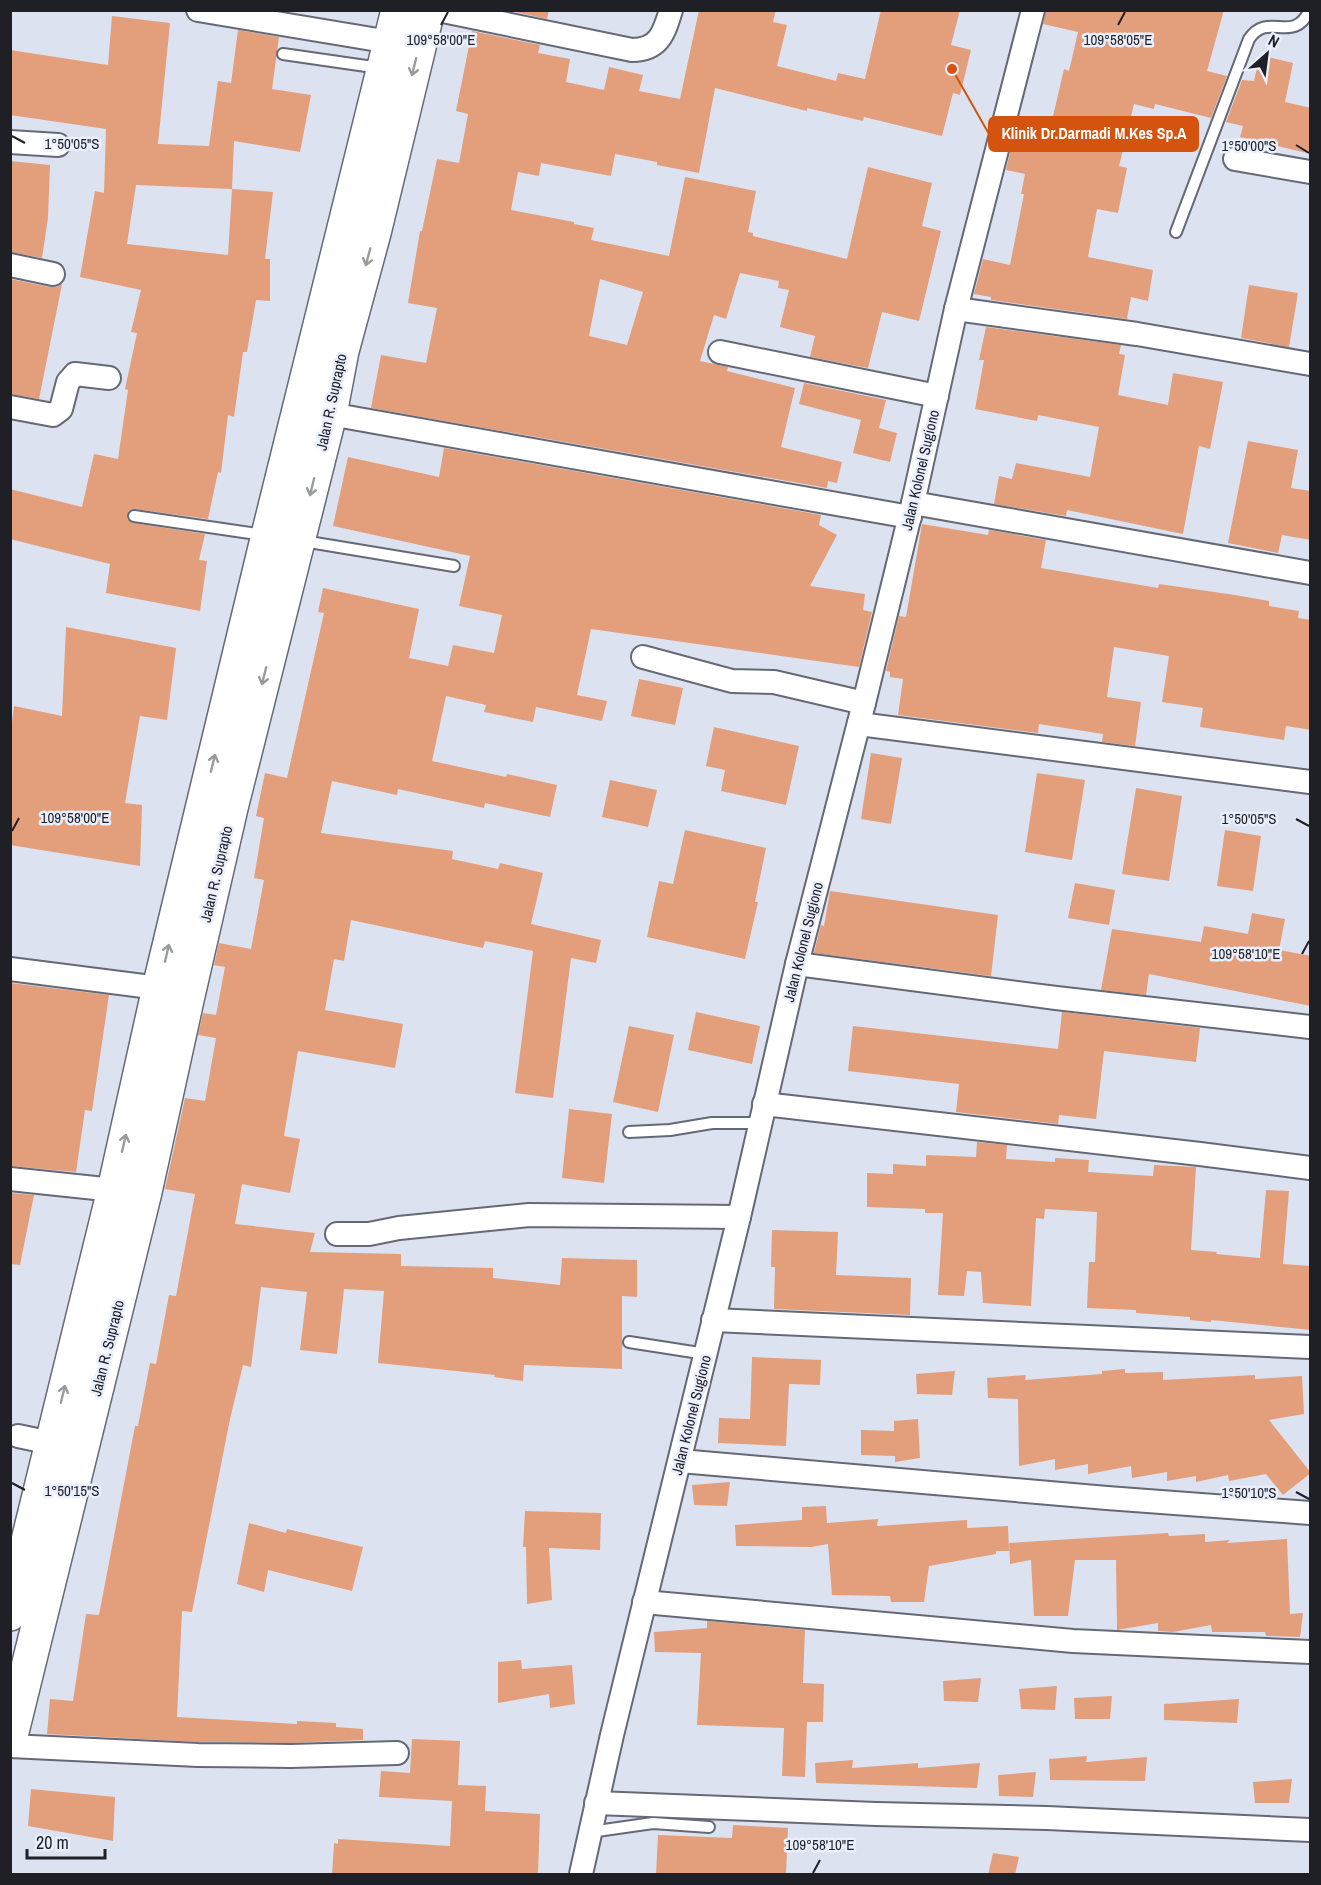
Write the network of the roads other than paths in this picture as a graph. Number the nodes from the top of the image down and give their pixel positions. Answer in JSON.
{"nodes":[{"id":1,"x":198,"y":10,"type":"edge"},
{"id":2,"x":398,"y":10,"type":"edge"},
{"id":3,"x":428,"y":10,"type":"edge"},
{"id":4,"x":438,"y":10,"type":"edge"},
{"id":5,"x":671,"y":10,"type":"edge"},
{"id":6,"x":1033,"y":10,"type":"edge"},
{"id":7,"x":1310,"y":10,"type":"edge"},
{"id":8,"x":283,"y":54,"type":"dead end"},
{"id":9,"x":387,"y":55,"type":"junction"},
{"id":10,"x":10,"y":142,"type":"edge"},
{"id":11,"x":58,"y":145,"type":"dead end"},
{"id":12,"x":1235,"y":159,"type":"dead end"},
{"id":13,"x":1311,"y":172,"type":"edge"},
{"id":14,"x":1176,"y":232,"type":"dead end"},
{"id":15,"x":10,"y":265,"type":"edge"},
{"id":16,"x":53,"y":274,"type":"dead end"},
{"id":17,"x":957,"y":309,"type":"junction"},
{"id":18,"x":328,"y":349,"type":"junction"},
{"id":19,"x":720,"y":352,"type":"dead end"},
{"id":20,"x":1311,"y":364,"type":"edge"},
{"id":21,"x":109,"y":378,"type":"dead end"},
{"id":22,"x":937,"y":396,"type":"junction"},
{"id":23,"x":10,"y":407,"type":"edge"},
{"id":24,"x":330,"y":414,"type":"junction"},
{"id":25,"x":911,"y":510,"type":"junction"},
{"id":26,"x":134,"y":516,"type":"dead end"},
{"id":27,"x":283,"y":538,"type":"junction"},
{"id":28,"x":454,"y":566,"type":"dead end"},
{"id":29,"x":1311,"y":573,"type":"edge"},
{"id":30,"x":643,"y":657,"type":"dead end"},
{"id":31,"x":862,"y":714,"type":"junction"},
{"id":32,"x":1311,"y":782,"type":"edge"},
{"id":33,"x":797,"y":964,"type":"junction"},
{"id":34,"x":10,"y":969,"type":"edge"},
{"id":35,"x":159,"y":988,"type":"junction"},
{"id":36,"x":1311,"y":1027,"type":"edge"},
{"id":37,"x":762,"y":1113,"type":"junction"},
{"id":38,"x":629,"y":1132,"type":"dead end"},
{"id":39,"x":1311,"y":1168,"type":"edge"},
{"id":40,"x":10,"y":1179,"type":"edge"},
{"id":41,"x":114,"y":1190,"type":"junction"},
{"id":42,"x":738,"y":1217,"type":"junction"},
{"id":43,"x":337,"y":1234,"type":"dead end"},
{"id":44,"x":713,"y":1320,"type":"junction"},
{"id":45,"x":629,"y":1342,"type":"dead end"},
{"id":46,"x":1311,"y":1347,"type":"edge"},
{"id":47,"x":706,"y":1354,"type":"junction"},
{"id":48,"x":18,"y":1436,"type":"dead end"},
{"id":49,"x":51,"y":1443,"type":"junction"},
{"id":50,"x":680,"y":1461,"type":"junction"},
{"id":51,"x":1311,"y":1513,"type":"edge"},
{"id":52,"x":49,"y":1518,"type":"junction"},
{"id":53,"x":15,"y":1577,"type":"edge"},
{"id":54,"x":644,"y":1602,"type":"junction"},
{"id":55,"x":10,"y":1614,"type":"edge"},
{"id":56,"x":1311,"y":1652,"type":"edge"},
{"id":57,"x":10,"y":1740,"type":"edge"},
{"id":58,"x":10,"y":1746,"type":"edge"},
{"id":59,"x":397,"y":1753,"type":"dead end"},
{"id":60,"x":596,"y":1803,"type":"junction"},
{"id":61,"x":709,"y":1827,"type":"dead end"},
{"id":62,"x":1311,"y":1830,"type":"edge"},
{"id":63,"x":590,"y":1832,"type":"junction"},
{"id":64,"x":581,"y":1875,"type":"edge"}],
"edges":[{"from":1,"to":9,"type":"street"},
{"from":2,"to":9,"type":"highway","name":"Jalan R. Suprapto"},
{"from":3,"to":18,"type":"highway","name":"Jalan R. Suprapto","one_way":true},
{"from":4,"to":5,"type":"street"},
{"from":6,"to":17,"type":"street","name":"Jalan Kolonel Sugiono"},
{"from":7,"to":14,"type":"lane"},
{"from":8,"to":9,"type":"lane"},
{"from":9,"to":18,"type":"highway","name":"Jalan R. Suprapto"},
{"from":10,"to":11,"type":"street"},
{"from":12,"to":13,"type":"street"},
{"from":15,"to":16,"type":"street"},
{"from":17,"to":20,"type":"street"},
{"from":17,"to":22,"type":"street","name":"Jalan Kolonel Sugiono"},
{"from":18,"to":24,"type":"highway","name":"Jalan R. Suprapto"},
{"from":18,"to":27,"type":"highway","name":"Jalan R. Suprapto"},
{"from":19,"to":22,"type":"street"},
{"from":21,"to":23,"type":"street"},
{"from":22,"to":25,"type":"street","name":"Jalan Kolonel Sugiono"},
{"from":24,"to":25,"type":"street"},
{"from":24,"to":27,"type":"highway","name":"Jalan R. Suprapto","one_way":true},
{"from":25,"to":29,"type":"street"},
{"from":25,"to":31,"type":"street","name":"Jalan Kolonel Sugiono"},
{"from":26,"to":27,"type":"lane"},
{"from":27,"to":28,"type":"lane"},
{"from":35,"to":27,"type":"highway","name":"Jalan R. Suprapto","one_way":true},
{"from":27,"to":52,"type":"highway","name":"Jalan R. Suprapto","one_way":true},
{"from":30,"to":31,"type":"street"},
{"from":31,"to":32,"type":"street"},
{"from":31,"to":33,"type":"street","name":"Jalan Kolonel Sugiono"},
{"from":33,"to":36,"type":"street"},
{"from":33,"to":37,"type":"street","name":"Jalan Kolonel Sugiono"},
{"from":34,"to":35,"type":"street"},
{"from":41,"to":35,"type":"highway","name":"Jalan R. Suprapto","one_way":true},
{"from":37,"to":38,"type":"lane"},
{"from":37,"to":39,"type":"street"},
{"from":37,"to":42,"type":"street","name":"Jalan Kolonel Sugiono"},
{"from":40,"to":41,"type":"street"},
{"from":49,"to":41,"type":"highway","name":"Jalan R. Suprapto","one_way":true},
{"from":42,"to":43,"type":"street"},
{"from":42,"to":44,"type":"street","name":"Jalan Kolonel Sugiono"},
{"from":44,"to":46,"type":"street"},
{"from":44,"to":47,"type":"street","name":"Jalan Kolonel Sugiono"},
{"from":45,"to":47,"type":"lane"},
{"from":47,"to":50,"type":"street","name":"Jalan Kolonel Sugiono"},
{"from":48,"to":49,"type":"street"},
{"from":49,"to":52,"type":"highway","name":"Jalan R. Suprapto"},
{"from":50,"to":51,"type":"street"},
{"from":50,"to":54,"type":"street","name":"Jalan Kolonel Sugiono"},
{"from":52,"to":53,"type":"highway","name":"Jalan R. Suprapto"},
{"from":52,"to":57,"type":"highway","name":"Jalan R. Suprapto"},
{"from":53,"to":55,"type":"highway","name":"Jalan R. Suprapto"},
{"from":54,"to":56,"type":"street"},
{"from":54,"to":60,"type":"street","name":"Jalan Kolonel Sugiono"},
{"from":58,"to":59,"type":"street"},
{"from":60,"to":62,"type":"street"},
{"from":60,"to":63,"type":"street","name":"Jalan Kolonel Sugiono"},
{"from":61,"to":63,"type":"lane"},
{"from":63,"to":64,"type":"street","name":"Jalan Kolonel Sugiono"}]}
